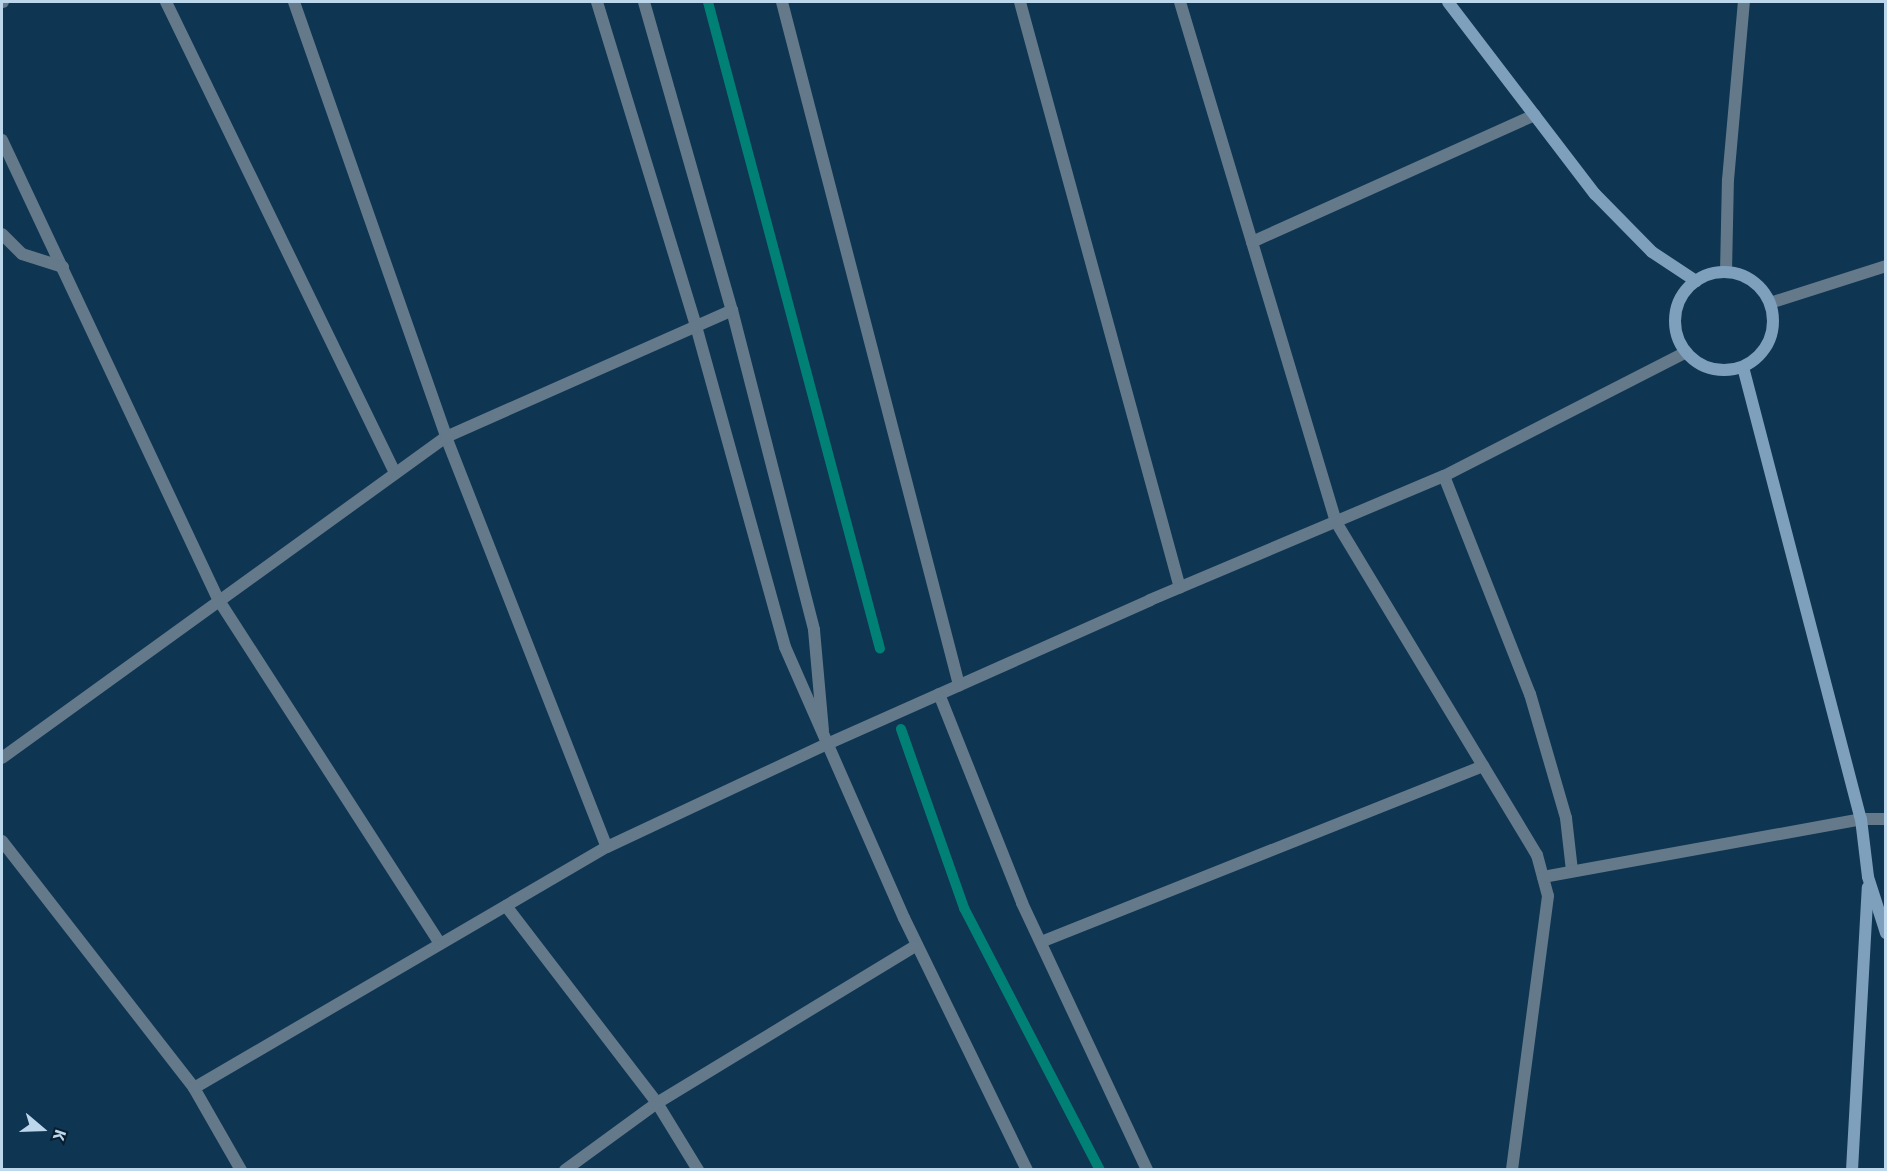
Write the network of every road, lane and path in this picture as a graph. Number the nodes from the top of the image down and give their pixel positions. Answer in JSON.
{"nodes":[{"id":1,"x":166,"y":2,"type":"edge"},
{"id":2,"x":294,"y":2,"type":"edge"},
{"id":3,"x":597,"y":2,"type":"edge"},
{"id":4,"x":644,"y":2,"type":"edge"},
{"id":5,"x":782,"y":2,"type":"edge"},
{"id":6,"x":1020,"y":2,"type":"edge"},
{"id":7,"x":1180,"y":2,"type":"edge"},
{"id":8,"x":1448,"y":2,"type":"edge"},
{"id":9,"x":1744,"y":2,"type":"edge"},
{"id":10,"x":1535,"y":115,"type":"junction"},
{"id":11,"x":2,"y":140,"type":"edge"},
{"id":12,"x":2,"y":234,"type":"edge"},
{"id":13,"x":1252,"y":243,"type":"junction"},
{"id":14,"x":1886,"y":266,"type":"edge"},
{"id":15,"x":63,"y":267,"type":"junction"},
{"id":16,"x":1725,"y":272,"type":"junction"},
{"id":17,"x":1696,"y":281,"type":"junction"},
{"id":18,"x":1770,"y":303,"type":"junction"},
{"id":19,"x":732,"y":310,"type":"junction"},
{"id":20,"x":696,"y":326,"type":"junction"},
{"id":21,"x":1686,"y":352,"type":"junction"},
{"id":22,"x":1743,"y":367,"type":"junction"},
{"id":23,"x":446,"y":437,"type":"junction"},
{"id":24,"x":395,"y":473,"type":"junction"},
{"id":25,"x":1444,"y":476,"type":"junction"},
{"id":26,"x":1336,"y":522,"type":"junction"},
{"id":27,"x":1180,"y":588,"type":"junction"},
{"id":28,"x":218,"y":599,"type":"junction"},
{"id":29,"x":959,"y":685,"type":"junction"},
{"id":30,"x":939,"y":694,"type":"junction"},
{"id":31,"x":825,"y":745,"type":"junction"},
{"id":32,"x":2,"y":758,"type":"edge"},
{"id":33,"x":1483,"y":766,"type":"junction"},
{"id":34,"x":1861,"y":819,"type":"junction"},
{"id":35,"x":1886,"y":819,"type":"edge"},
{"id":36,"x":2,"y":841,"type":"edge"},
{"id":37,"x":607,"y":847,"type":"junction"},
{"id":38,"x":1572,"y":872,"type":"junction"},
{"id":39,"x":1543,"y":877,"type":"junction"},
{"id":40,"x":1868,"y":877,"type":"junction"},
{"id":41,"x":506,"y":906,"type":"junction"},
{"id":42,"x":1886,"y":933,"type":"edge"},
{"id":43,"x":1041,"y":942,"type":"junction"},
{"id":44,"x":440,"y":944,"type":"junction"},
{"id":45,"x":917,"y":945,"type":"junction"},
{"id":46,"x":194,"y":1088,"type":"junction"},
{"id":47,"x":657,"y":1103,"type":"junction"},
{"id":48,"x":241,"y":1170,"type":"edge"},
{"id":49,"x":565,"y":1170,"type":"edge"},
{"id":50,"x":698,"y":1170,"type":"edge"},
{"id":51,"x":1027,"y":1170,"type":"edge"},
{"id":52,"x":1147,"y":1170,"type":"edge"},
{"id":53,"x":1512,"y":1170,"type":"edge"},
{"id":54,"x":1852,"y":1170,"type":"edge"}],
"edges":[{"from":1,"to":24,"type":"street"},
{"from":2,"to":23,"type":"street"},
{"from":3,"to":20,"type":"street"},
{"from":4,"to":19,"type":"street"},
{"from":5,"to":29,"type":"street"},
{"from":6,"to":27,"type":"street"},
{"from":7,"to":13,"type":"street"},
{"from":8,"to":10,"type":"street"},
{"from":9,"to":16,"type":"street"},
{"from":10,"to":13,"type":"street"},
{"from":10,"to":17,"type":"street"},
{"from":11,"to":15,"type":"street"},
{"from":12,"to":15,"type":"street"},
{"from":13,"to":26,"type":"street"},
{"from":14,"to":18,"type":"street"},
{"from":15,"to":28,"type":"street"},
{"from":16,"to":17,"type":"street"},
{"from":16,"to":18,"type":"street"},
{"from":17,"to":21,"type":"street"},
{"from":18,"to":22,"type":"street"},
{"from":19,"to":20,"type":"street"},
{"from":19,"to":31,"type":"street"},
{"from":20,"to":23,"type":"street"},
{"from":20,"to":31,"type":"street"},
{"from":21,"to":22,"type":"street"},
{"from":21,"to":25,"type":"street"},
{"from":22,"to":34,"type":"street"},
{"from":23,"to":24,"type":"street"},
{"from":23,"to":37,"type":"street"},
{"from":24,"to":28,"type":"street"},
{"from":25,"to":26,"type":"street"},
{"from":25,"to":38,"type":"street"},
{"from":26,"to":27,"type":"street"},
{"from":26,"to":33,"type":"street"},
{"from":27,"to":29,"type":"street"},
{"from":28,"to":32,"type":"street"},
{"from":28,"to":44,"type":"street"},
{"from":29,"to":30,"type":"street"},
{"from":30,"to":31,"type":"street"},
{"from":30,"to":43,"type":"street"},
{"from":31,"to":37,"type":"street"},
{"from":31,"to":45,"type":"street"},
{"from":33,"to":39,"type":"street"},
{"from":33,"to":43,"type":"street"},
{"from":34,"to":35,"type":"street"},
{"from":34,"to":38,"type":"street"},
{"from":34,"to":40,"type":"street"},
{"from":36,"to":46,"type":"street"},
{"from":37,"to":41,"type":"street"},
{"from":38,"to":39,"type":"street"},
{"from":39,"to":53,"type":"street"},
{"from":40,"to":42,"type":"street"},
{"from":40,"to":54,"type":"street"},
{"from":41,"to":44,"type":"street"},
{"from":41,"to":47,"type":"street"},
{"from":43,"to":52,"type":"street"},
{"from":44,"to":46,"type":"street"},
{"from":45,"to":47,"type":"street"},
{"from":45,"to":51,"type":"street"},
{"from":46,"to":48,"type":"street"},
{"from":47,"to":49,"type":"street"},
{"from":47,"to":50,"type":"street"}]}
